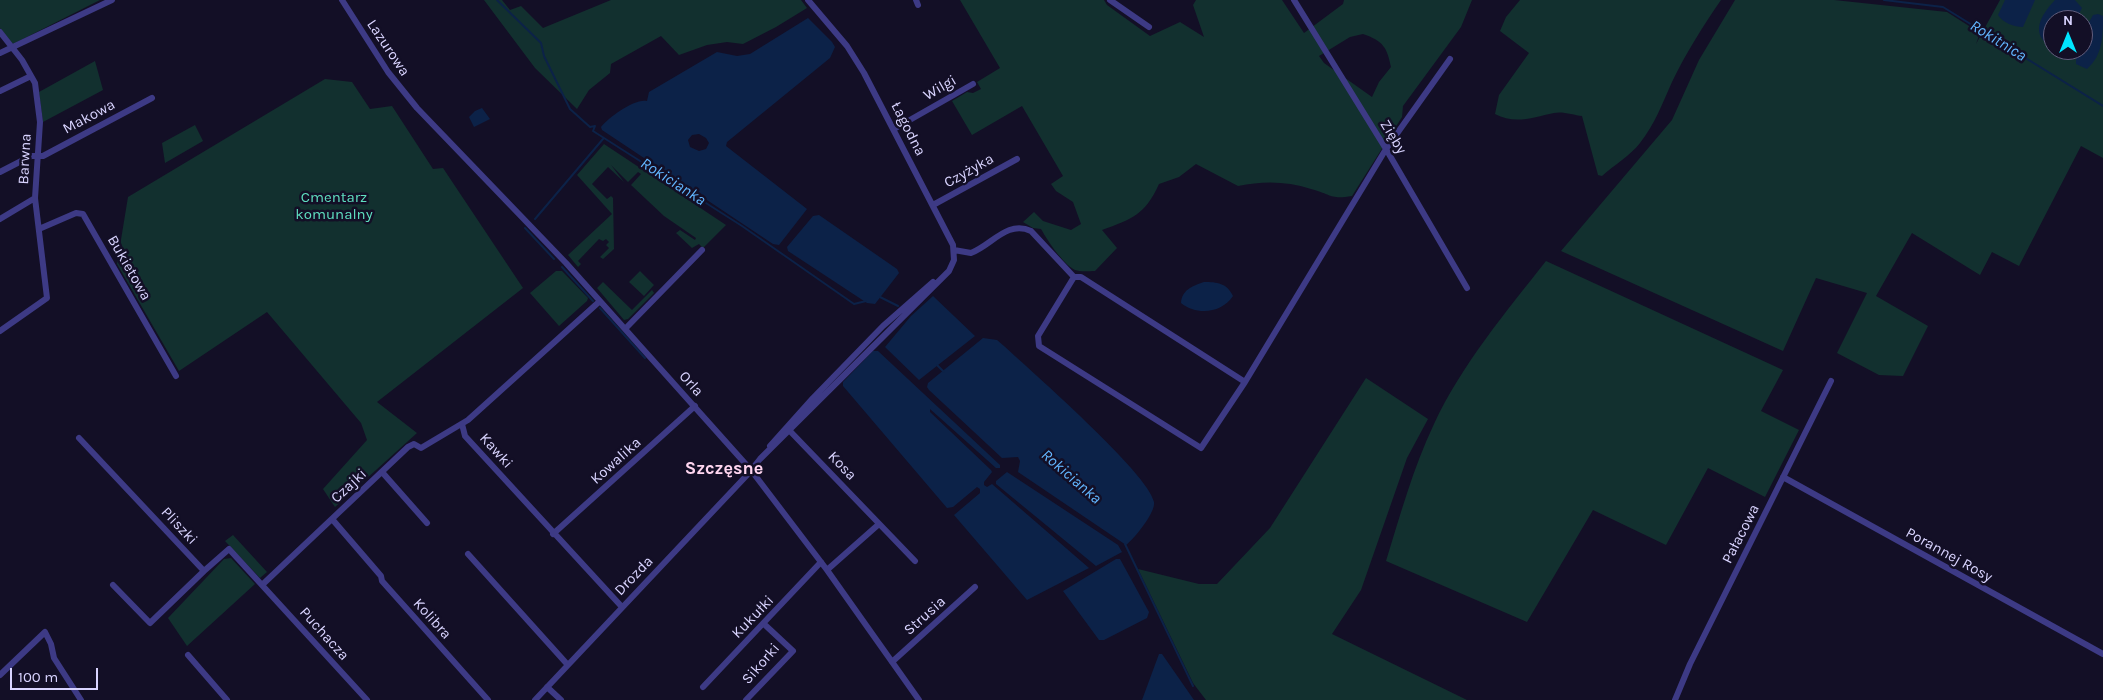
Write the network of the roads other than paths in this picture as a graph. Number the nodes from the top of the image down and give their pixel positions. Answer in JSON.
{"nodes":[{"id":1,"x":112,"y":0,"type":"edge"},
{"id":2,"x":342,"y":0,"type":"edge"},
{"id":3,"x":1110,"y":0,"type":"edge"},
{"id":4,"x":1294,"y":0,"type":"edge"},
{"id":5,"x":812,"y":1,"type":"edge"},
{"id":6,"x":1149,"y":27,"type":"dead end"},
{"id":7,"x":0,"y":32,"type":"edge"},
{"id":8,"x":12,"y":47,"type":"junction"},
{"id":9,"x":0,"y":53,"type":"edge"},
{"id":10,"x":1450,"y":59,"type":"dead end"},
{"id":11,"x":31,"y":76,"type":"junction"},
{"id":12,"x":973,"y":84,"type":"dead end"},
{"id":13,"x":0,"y":91,"type":"edge"},
{"id":14,"x":152,"y":98,"type":"dead end"},
{"id":15,"x":417,"y":108,"type":"joint"},
{"id":16,"x":894,"y":129,"type":"junction"},
{"id":17,"x":1386,"y":149,"type":"junction"},
{"id":18,"x":37,"y":156,"type":"junction"},
{"id":19,"x":1017,"y":159,"type":"dead end"},
{"id":20,"x":0,"y":172,"type":"edge"},
{"id":21,"x":35,"y":198,"type":"junction"},
{"id":22,"x":933,"y":205,"type":"junction"},
{"id":23,"x":0,"y":219,"type":"edge"},
{"id":24,"x":39,"y":229,"type":"junction"},
{"id":25,"x":702,"y":250,"type":"dead end"},
{"id":26,"x":954,"y":250,"type":"junction"},
{"id":27,"x":1074,"y":277,"type":"junction"},
{"id":28,"x":1467,"y":288,"type":"dead end"},
{"id":29,"x":600,"y":301,"type":"junction"},
{"id":30,"x":625,"y":329,"type":"junction"},
{"id":31,"x":0,"y":330,"type":"edge"},
{"id":32,"x":176,"y":376,"type":"dead end"},
{"id":33,"x":1831,"y":381,"type":"dead end"},
{"id":34,"x":1245,"y":382,"type":"junction"},
{"id":35,"x":694,"y":406,"type":"junction"},
{"id":36,"x":462,"y":424,"type":"junction"},
{"id":37,"x":788,"y":428,"type":"junction"},
{"id":38,"x":79,"y":438,"type":"dead end"},
{"id":39,"x":751,"y":470,"type":"junction"},
{"id":40,"x":382,"y":472,"type":"junction"},
{"id":41,"x":1783,"y":477,"type":"junction"},
{"id":42,"x":332,"y":519,"type":"junction"},
{"id":43,"x":427,"y":523,"type":"dead end"},
{"id":44,"x":879,"y":524,"type":"junction"},
{"id":45,"x":553,"y":534,"type":"junction"},
{"id":46,"x":468,"y":554,"type":"dead end"},
{"id":47,"x":915,"y":561,"type":"dead end"},
{"id":48,"x":821,"y":562,"type":"junction"},
{"id":49,"x":827,"y":570,"type":"junction"},
{"id":50,"x":204,"y":571,"type":"junction"},
{"id":51,"x":113,"y":585,"type":"dead end"},
{"id":52,"x":262,"y":585,"type":"junction"},
{"id":53,"x":975,"y":587,"type":"dead end"},
{"id":54,"x":622,"y":607,"type":"junction"},
{"id":55,"x":764,"y":624,"type":"junction"},
{"id":56,"x":2103,"y":654,"type":"edge"},
{"id":57,"x":188,"y":655,"type":"dead end"},
{"id":58,"x":892,"y":662,"type":"junction"},
{"id":59,"x":568,"y":664,"type":"junction"},
{"id":60,"x":0,"y":676,"type":"edge"},
{"id":61,"x":547,"y":687,"type":"junction"},
{"id":62,"x":703,"y":687,"type":"dead end"},
{"id":63,"x":81,"y":700,"type":"edge"},
{"id":64,"x":227,"y":700,"type":"edge"},
{"id":65,"x":367,"y":700,"type":"edge"},
{"id":66,"x":488,"y":700,"type":"edge"},
{"id":67,"x":534,"y":700,"type":"edge"},
{"id":68,"x":561,"y":700,"type":"edge"},
{"id":69,"x":746,"y":700,"type":"edge"},
{"id":70,"x":919,"y":700,"type":"edge"},
{"id":71,"x":1675,"y":700,"type":"edge"}],
"edges":[{"from":1,"to":8,"type":"street"},
{"from":2,"to":15,"type":"street","name":"Lazurowa"},
{"from":3,"to":6,"type":"street"},
{"from":4,"to":17,"type":"street","name":"Zięby"},
{"from":5,"to":16,"type":"street","name":"Łagodna"},
{"from":7,"to":8,"type":"street","name":"Barwna"},
{"from":8,"to":9,"type":"street"},
{"from":8,"to":11,"type":"street","name":"Barwna"},
{"from":10,"to":17,"type":"street"},
{"from":11,"to":13,"type":"street"},
{"from":11,"to":18,"type":"street","name":"Barwna"},
{"from":12,"to":16,"type":"street","name":"Wilgi"},
{"from":14,"to":18,"type":"street","name":"Makowa"},
{"from":15,"to":29,"type":"street","name":"Orla"},
{"from":16,"to":22,"type":"street","name":"Łagodna"},
{"from":17,"to":28,"type":"street","name":"Zięby"},
{"from":17,"to":34,"type":"street"},
{"from":18,"to":20,"type":"street","name":"Makowa"},
{"from":18,"to":21,"type":"street","name":"Barwna"},
{"from":19,"to":22,"type":"street","name":"Czyżyka"},
{"from":21,"to":23,"type":"street"},
{"from":21,"to":24,"type":"street","name":"Barwna"},
{"from":22,"to":26,"type":"street","name":"Łagodna"},
{"from":24,"to":31,"type":"street","name":"Barwna"},
{"from":24,"to":32,"type":"street","name":"Bukietowa"},
{"from":25,"to":30,"type":"street"},
{"from":26,"to":27,"type":"street"},
{"from":26,"to":37,"type":"street"},
{"from":27,"to":34,"type":"street"},
{"from":27,"to":34,"type":"street"},
{"from":29,"to":30,"type":"street","name":"Orla"},
{"from":29,"to":36,"type":"street","name":"Kawki"},
{"from":30,"to":35,"type":"street","name":"Orla"},
{"from":33,"to":41,"type":"street","name":"Pałacowa"},
{"from":35,"to":39,"type":"street","name":"Orla"},
{"from":35,"to":45,"type":"street","name":"Kowalika"},
{"from":36,"to":40,"type":"street","name":"Czajki"},
{"from":36,"to":45,"type":"street","name":"Kawki"},
{"from":37,"to":39,"type":"street"},
{"from":37,"to":44,"type":"street","name":"Kosa"},
{"from":38,"to":50,"type":"street","name":"Pliszki"},
{"from":39,"to":48,"type":"street","name":"Orla"},
{"from":39,"to":54,"type":"street","name":"Drozda"},
{"from":40,"to":42,"type":"street","name":"Czajki"},
{"from":40,"to":43,"type":"street"},
{"from":41,"to":56,"type":"street","name":"Porannej Rosy"},
{"from":41,"to":71,"type":"street","name":"Pałacowa"},
{"from":42,"to":52,"type":"street","name":"Czajki"},
{"from":42,"to":66,"type":"street","name":"Kolibra"},
{"from":44,"to":47,"type":"street","name":"Kosa"},
{"from":44,"to":49,"type":"street"},
{"from":45,"to":54,"type":"street","name":"Kawki"},
{"from":46,"to":59,"type":"street"},
{"from":48,"to":49,"type":"street","name":"Orla"},
{"from":48,"to":55,"type":"street","name":"Kukułki"},
{"from":49,"to":58,"type":"street","name":"Orla"},
{"from":50,"to":51,"type":"street"},
{"from":50,"to":52,"type":"street"},
{"from":52,"to":65,"type":"street","name":"Puchacza"},
{"from":53,"to":58,"type":"street","name":"Strusia"},
{"from":54,"to":59,"type":"street","name":"Drozda"},
{"from":55,"to":62,"type":"street","name":"Kukułki"},
{"from":55,"to":69,"type":"street","name":"Sikorki"},
{"from":57,"to":64,"type":"street"},
{"from":58,"to":70,"type":"street","name":"Orla"},
{"from":59,"to":61,"type":"street","name":"Drozda"},
{"from":60,"to":63,"type":"street"},
{"from":61,"to":67,"type":"street","name":"Drozda"},
{"from":61,"to":68,"type":"street"}]}
